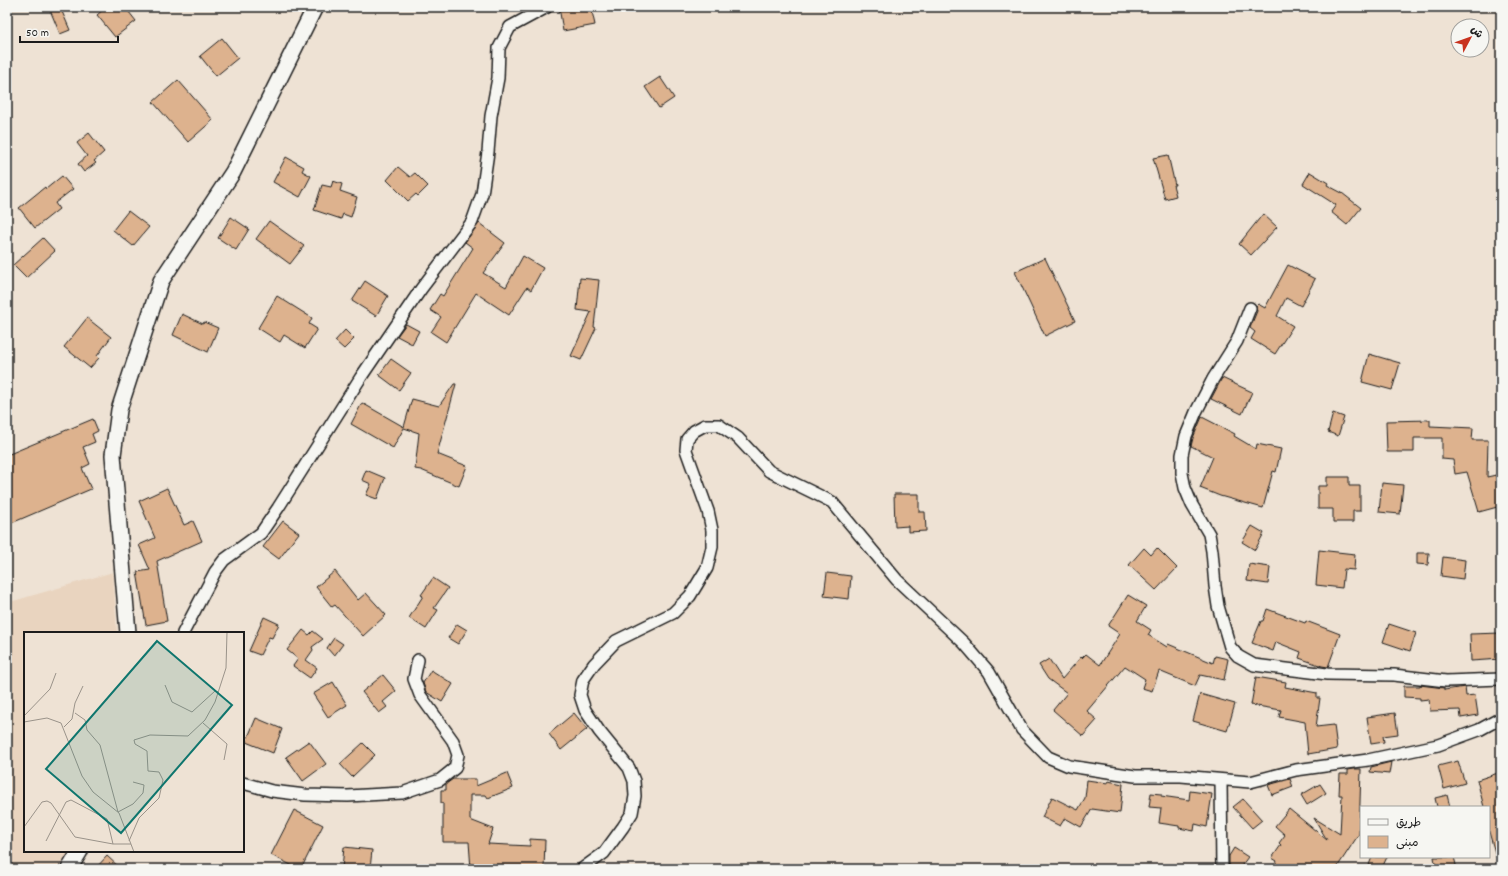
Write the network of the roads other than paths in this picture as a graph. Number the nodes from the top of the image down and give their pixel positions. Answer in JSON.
{"nodes":[{"id":1,"x":315,"y":7,"type":"edge"},
{"id":2,"x":548,"y":7,"type":"edge"},
{"id":3,"x":1250,"y":308,"type":"dead end"},
{"id":4,"x":128,"y":632,"type":"edge"},
{"id":5,"x":184,"y":632,"type":"edge"},
{"id":6,"x":418,"y":660,"type":"dead end"},
{"id":7,"x":1501,"y":679,"type":"edge"},
{"id":8,"x":1501,"y":718,"type":"edge"},
{"id":9,"x":1221,"y":781,"type":"junction"},
{"id":10,"x":244,"y":783,"type":"edge"},
{"id":11,"x":79,"y":852,"type":"edge"},
{"id":12,"x":69,"y":869,"type":"edge"},
{"id":13,"x":582,"y":869,"type":"edge"},
{"id":14,"x":1222,"y":869,"type":"edge"}],
"edges":[{"from":1,"to":4,"type":"street"},
{"from":2,"to":5,"type":"street"},
{"from":3,"to":7,"type":"street"},
{"from":6,"to":10,"type":"street"},
{"from":8,"to":9,"type":"street"},
{"from":9,"to":13,"type":"street"},
{"from":9,"to":14,"type":"street"},
{"from":11,"to":12,"type":"street"}]}
